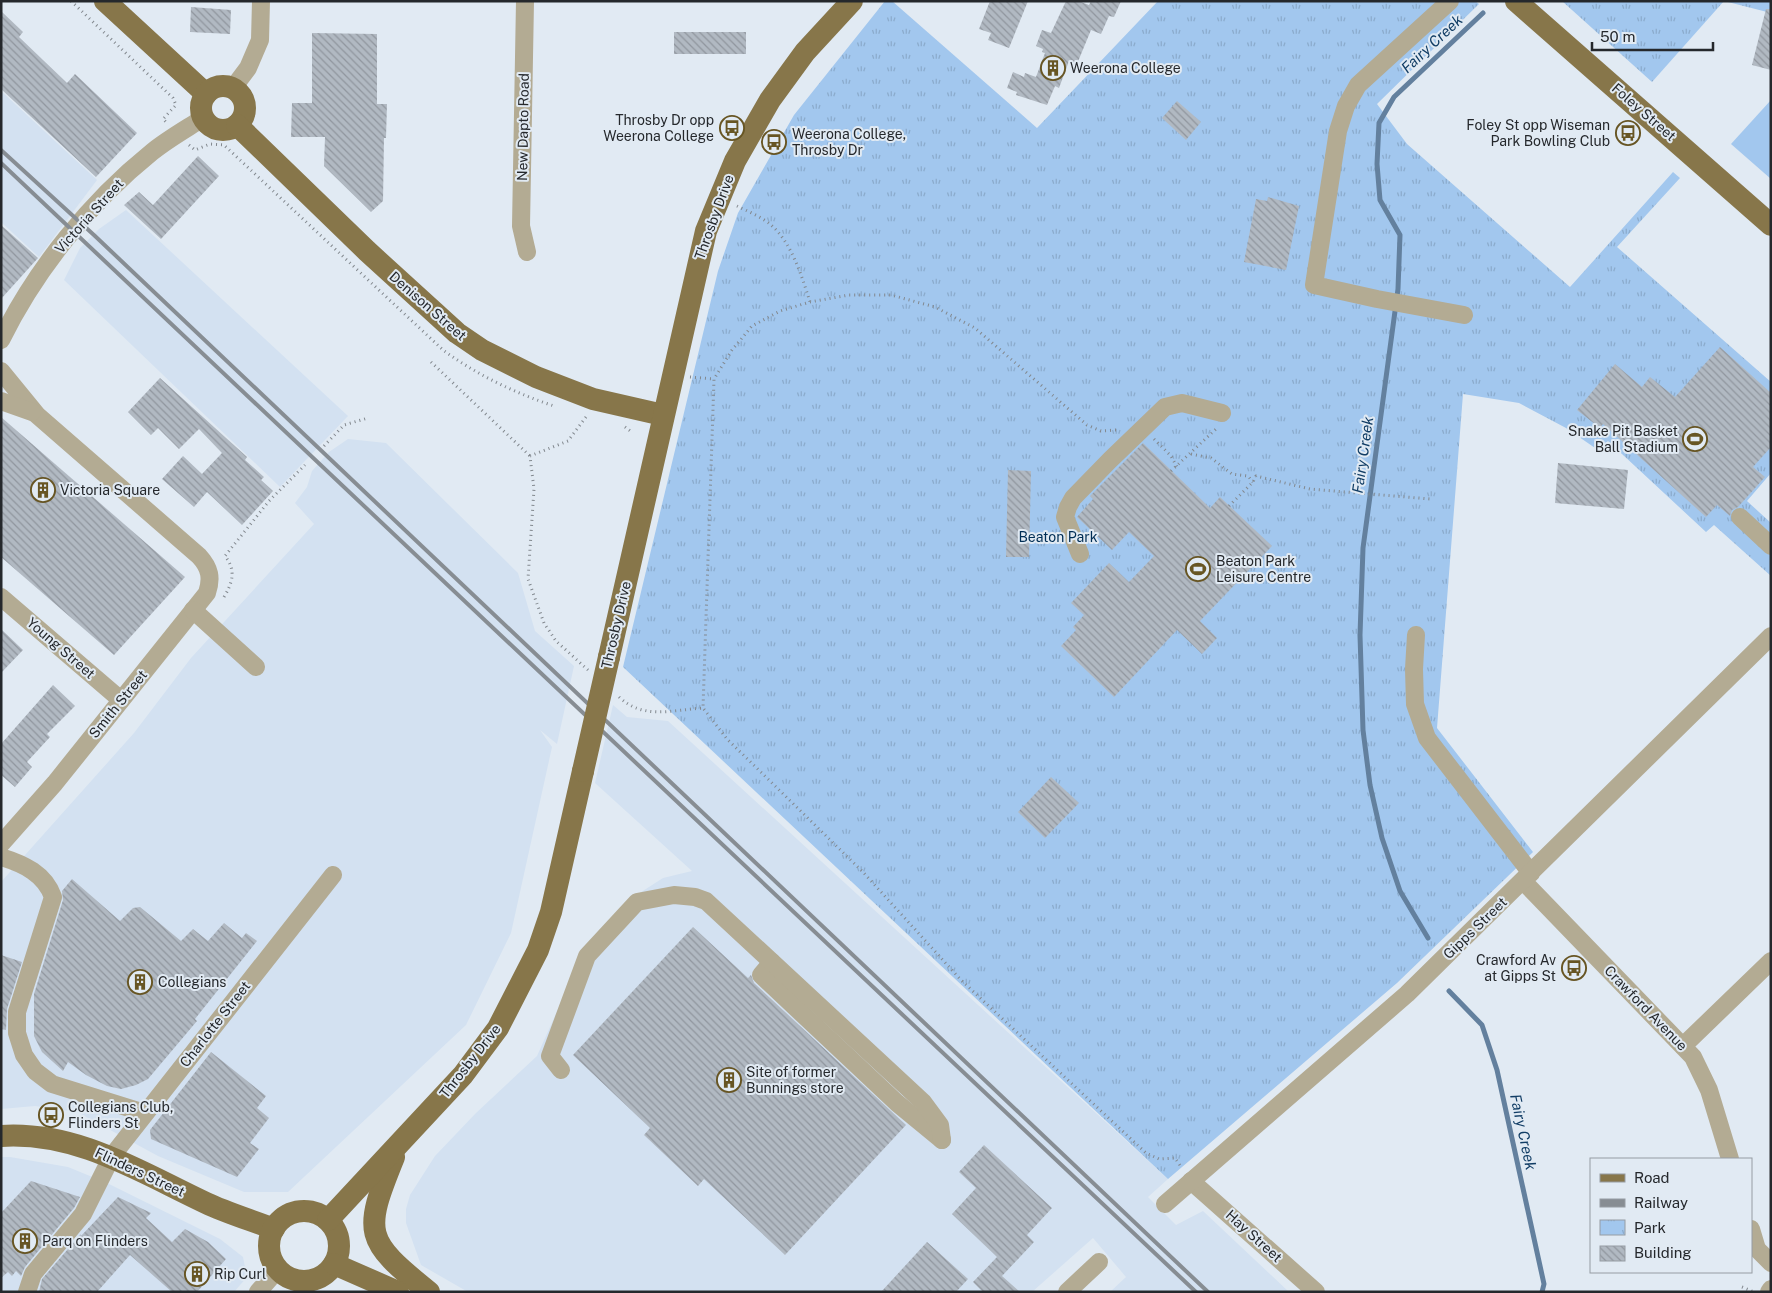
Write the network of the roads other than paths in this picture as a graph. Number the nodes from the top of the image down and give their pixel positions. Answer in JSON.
{"nodes":[{"id":1,"x":105,"y":1,"type":"edge"},
{"id":2,"x":261,"y":1,"type":"edge"},
{"id":3,"x":525,"y":1,"type":"edge"},
{"id":4,"x":852,"y":1,"type":"edge"},
{"id":5,"x":1450,"y":1,"type":"edge"},
{"id":6,"x":1516,"y":1,"type":"edge"},
{"id":7,"x":234,"y":88,"type":"junction"},
{"id":8,"x":206,"y":94,"type":"junction"},
{"id":9,"x":203,"y":118,"type":"junction"},
{"id":10,"x":237,"y":125,"type":"junction"},
{"id":11,"x":1771,"y":225,"type":"edge"},
{"id":12,"x":526,"y":252,"type":"dead end"},
{"id":13,"x":1464,"y":316,"type":"dead end"},
{"id":14,"x":2,"y":338,"type":"edge"},
{"id":15,"x":1,"y":371,"type":"edge"},
{"id":16,"x":1,"y":400,"type":"edge"},
{"id":17,"x":36,"y":415,"type":"junction"},
{"id":18,"x":663,"y":415,"type":"junction"},
{"id":19,"x":1221,"y":419,"type":"road end"},
{"id":20,"x":1740,"y":517,"type":"dead end"},
{"id":21,"x":1771,"y":546,"type":"edge"},
{"id":22,"x":1080,"y":554,"type":"dead end"},
{"id":23,"x":1,"y":597,"type":"edge"},
{"id":24,"x":193,"y":610,"type":"junction"},
{"id":25,"x":1416,"y":636,"type":"dead end"},
{"id":26,"x":1771,"y":636,"type":"edge"},
{"id":27,"x":256,"y":666,"type":"dead end"},
{"id":28,"x":122,"y":700,"type":"junction"},
{"id":29,"x":1,"y":844,"type":"edge"},
{"id":30,"x":1,"y":857,"type":"edge"},
{"id":31,"x":333,"y":875,"type":"dead end"},
{"id":32,"x":1527,"y":877,"type":"junction"},
{"id":33,"x":1771,"y":960,"type":"edge"},
{"id":34,"x":772,"y":962,"type":"junction"},
{"id":35,"x":1683,"y":1046,"type":"junction"},
{"id":36,"x":562,"y":1070,"type":"dead end"},
{"id":37,"x":145,"y":1113,"type":"junction"},
{"id":38,"x":1,"y":1136,"type":"edge"},
{"id":39,"x":400,"y":1142,"type":"junction"},
{"id":40,"x":112,"y":1156,"type":"junction"},
{"id":41,"x":1730,"y":1158,"type":"edge"},
{"id":42,"x":1191,"y":1181,"type":"junction"},
{"id":43,"x":1165,"y":1204,"type":"dead end"},
{"id":44,"x":328,"y":1220,"type":"junction"},
{"id":45,"x":274,"y":1229,"type":"junction"},
{"id":46,"x":1752,"y":1232,"type":"edge"},
{"id":47,"x":1099,"y":1262,"type":"dead end"},
{"id":48,"x":1771,"y":1263,"type":"edge"},
{"id":49,"x":334,"y":1264,"type":"junction"},
{"id":50,"x":278,"y":1269,"type":"junction"},
{"id":51,"x":27,"y":1290,"type":"edge"},
{"id":52,"x":258,"y":1292,"type":"edge"},
{"id":53,"x":398,"y":1292,"type":"edge"},
{"id":54,"x":429,"y":1292,"type":"edge"},
{"id":55,"x":1067,"y":1292,"type":"edge"},
{"id":56,"x":1316,"y":1292,"type":"edge"}],
"edges":[{"from":1,"to":8,"type":"main road"},
{"from":2,"to":7,"type":"street"},
{"from":3,"to":12,"type":"street","name":"New Dapto Road"},
{"from":4,"to":18,"type":"main road","name":"Throsby Drive"},
{"from":5,"to":13,"type":"street"},
{"from":6,"to":11,"type":"main road","name":"Foley Street"},
{"from":7,"to":8,"type":"main road"},
{"from":7,"to":10,"type":"main road"},
{"from":8,"to":9,"type":"main road"},
{"from":9,"to":10,"type":"main road"},
{"from":9,"to":14,"type":"street","name":"Victoria Street"},
{"from":10,"to":18,"type":"main road","name":"Denison Street"},
{"from":15,"to":17,"type":"street"},
{"from":16,"to":17,"type":"street"},
{"from":17,"to":24,"type":"street","name":"Smith Street"},
{"from":18,"to":39,"type":"main road","name":"Throsby Drive","bridge":true},
{"from":19,"to":22,"type":"street"},
{"from":20,"to":21,"type":"street"},
{"from":23,"to":28,"type":"street","name":"Young Street"},
{"from":24,"to":27,"type":"street"},
{"from":24,"to":28,"type":"street","name":"Smith Street"},
{"from":25,"to":32,"type":"street","name":"Crawford Avenue"},
{"from":26,"to":32,"type":"street","name":"Gipps Street"},
{"from":28,"to":29,"type":"street","name":"Smith Street"},
{"from":30,"to":37,"type":"street"},
{"from":31,"to":37,"type":"street","name":"Charlotte Street"},
{"from":32,"to":35,"type":"street","name":"Crawford Avenue"},
{"from":32,"to":42,"type":"street","name":"Gipps Street"},
{"from":33,"to":35,"type":"street"},
{"from":34,"to":34,"type":"street"},
{"from":34,"to":36,"type":"street"},
{"from":35,"to":41,"type":"street","name":"Crawford Avenue"},
{"from":37,"to":40,"type":"street","name":"Charlotte Street"},
{"from":38,"to":40,"type":"main road","name":"Flinders Street"},
{"from":39,"to":44,"type":"main road","name":"Throsby Drive"},
{"from":39,"to":54,"type":"main road"},
{"from":40,"to":45,"type":"main road","name":"Flinders Street"},
{"from":40,"to":51,"type":"street","name":"Charlotte Street"},
{"from":42,"to":43,"type":"street","name":"Gipps Street"},
{"from":42,"to":56,"type":"street","name":"Hay Street"},
{"from":44,"to":45,"type":"main road"},
{"from":44,"to":49,"type":"main road"},
{"from":45,"to":50,"type":"main road"},
{"from":46,"to":48,"type":"street"},
{"from":47,"to":55,"type":"street"},
{"from":49,"to":50,"type":"main road"},
{"from":49,"to":53,"type":"main road"},
{"from":50,"to":52,"type":"street"}]}
